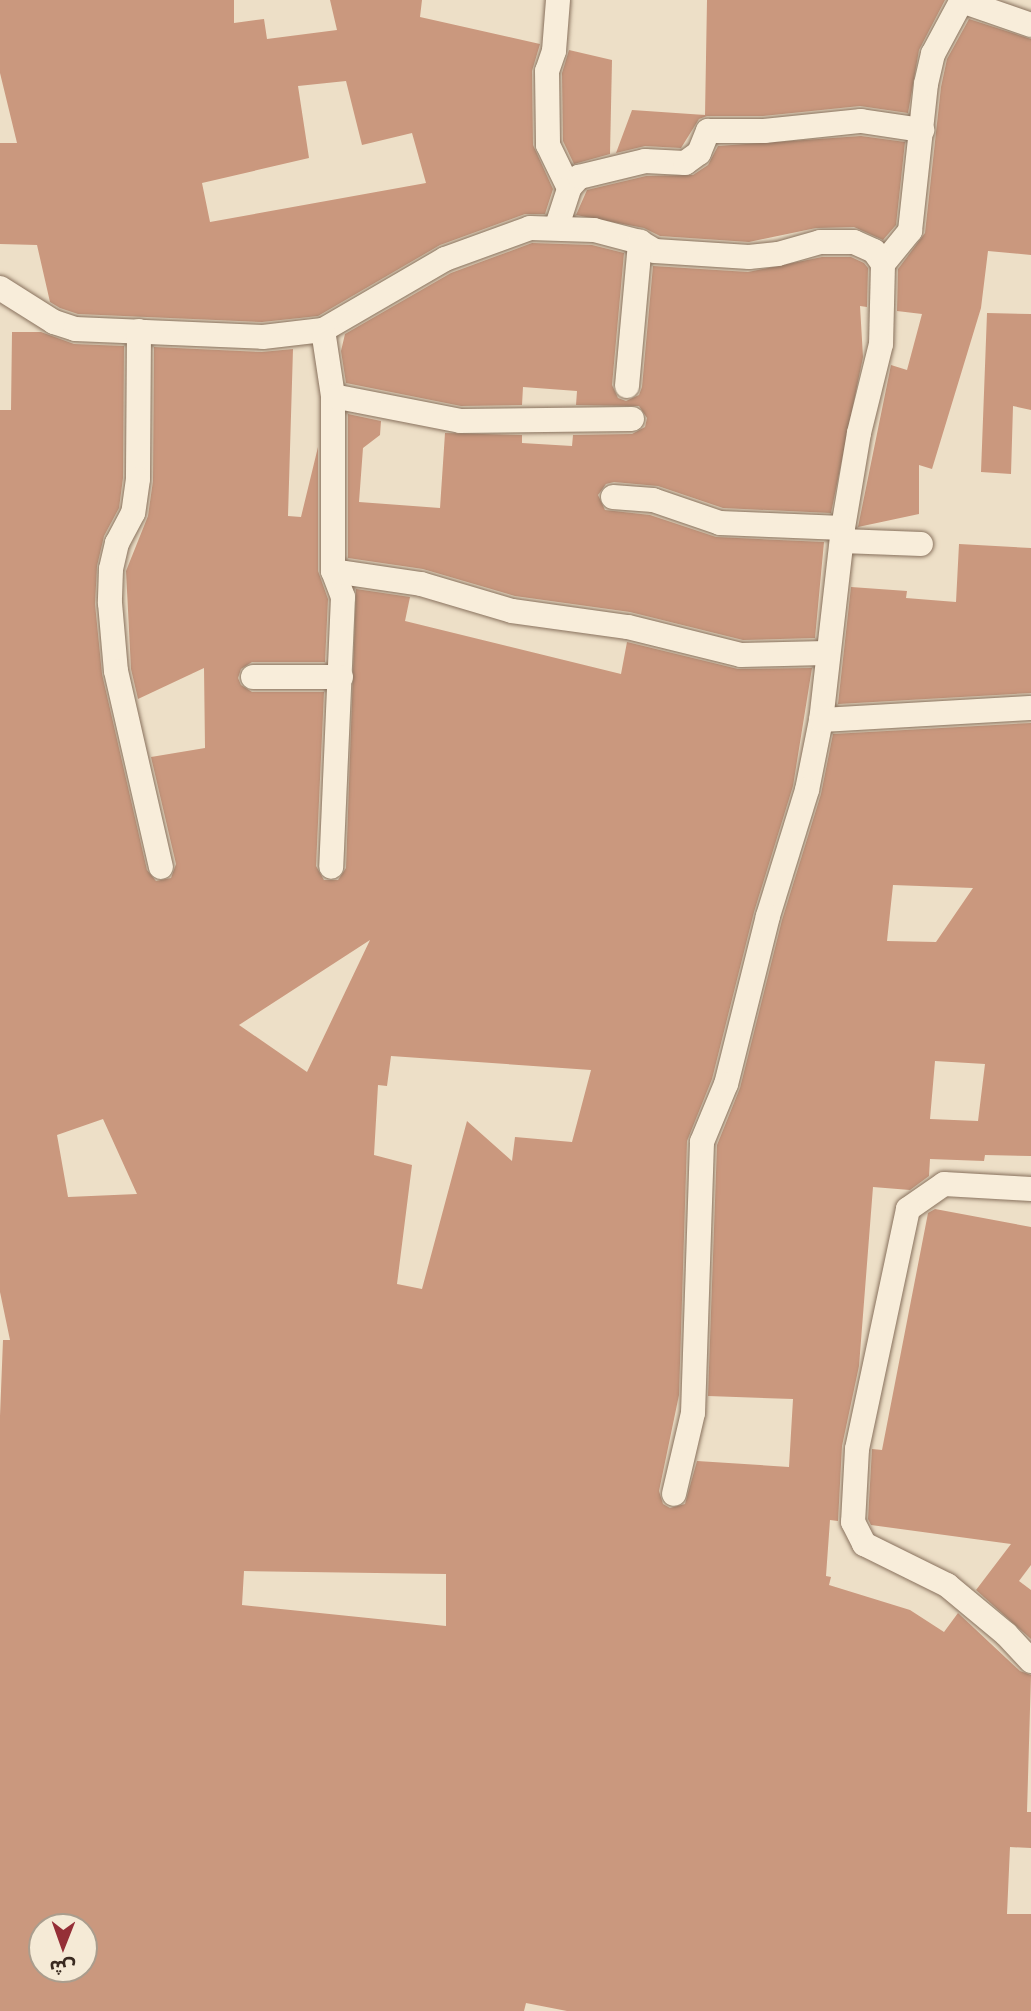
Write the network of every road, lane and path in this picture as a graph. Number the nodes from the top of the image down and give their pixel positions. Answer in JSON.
{"nodes":[{"id":1,"x":558,"y":0,"type":"edge"},
{"id":2,"x":962,"y":1,"type":"edge"},
{"id":3,"x":1031,"y":25,"type":"edge"},
{"id":4,"x":922,"y":130,"type":"junction"},
{"id":5,"x":569,"y":188,"type":"junction"},
{"id":6,"x":557,"y":226,"type":"junction"},
{"id":7,"x":640,"y":242,"type":"junction"},
{"id":8,"x":883,"y":264,"type":"junction"},
{"id":9,"x":0,"y":288,"type":"edge"},
{"id":10,"x":323,"y":330,"type":"junction"},
{"id":11,"x":139,"y":331,"type":"junction"},
{"id":12,"x":627,"y":386,"type":"dead end"},
{"id":13,"x":332,"y":396,"type":"junction"},
{"id":14,"x":632,"y":419,"type":"dead end"},
{"id":15,"x":613,"y":497,"type":"dead end"},
{"id":16,"x":842,"y":534,"type":"junction"},
{"id":17,"x":921,"y":544,"type":"dead end"},
{"id":18,"x":333,"y":571,"type":"junction"},
{"id":19,"x":826,"y":653,"type":"junction"},
{"id":20,"x":253,"y":677,"type":"dead end"},
{"id":21,"x":341,"y":677,"type":"junction"},
{"id":22,"x":1031,"y":708,"type":"edge"},
{"id":23,"x":821,"y":720,"type":"junction"},
{"id":24,"x":161,"y":867,"type":"dead end"},
{"id":25,"x":331,"y":867,"type":"dead end"},
{"id":26,"x":1031,"y":1189,"type":"edge"},
{"id":27,"x":674,"y":1494,"type":"dead end"},
{"id":28,"x":1031,"y":1661,"type":"edge"}],
"edges":[{"from":1,"to":5,"type":"street"},
{"from":2,"to":3,"type":"street"},
{"from":2,"to":4,"type":"street"},
{"from":4,"to":5,"type":"street"},
{"from":4,"to":8,"type":"street"},
{"from":5,"to":6,"type":"street"},
{"from":6,"to":7,"type":"street"},
{"from":6,"to":10,"type":"street"},
{"from":7,"to":8,"type":"street"},
{"from":7,"to":12,"type":"street"},
{"from":8,"to":16,"type":"street"},
{"from":9,"to":11,"type":"street"},
{"from":10,"to":11,"type":"street"},
{"from":10,"to":13,"type":"street"},
{"from":11,"to":24,"type":"street"},
{"from":13,"to":14,"type":"street"},
{"from":13,"to":18,"type":"street"},
{"from":15,"to":16,"type":"street"},
{"from":16,"to":17,"type":"street"},
{"from":16,"to":19,"type":"street"},
{"from":18,"to":19,"type":"street"},
{"from":18,"to":21,"type":"street"},
{"from":19,"to":23,"type":"street"},
{"from":20,"to":21,"type":"street"},
{"from":21,"to":25,"type":"street"},
{"from":22,"to":23,"type":"street"},
{"from":23,"to":27,"type":"street"},
{"from":26,"to":28,"type":"street"}]}
